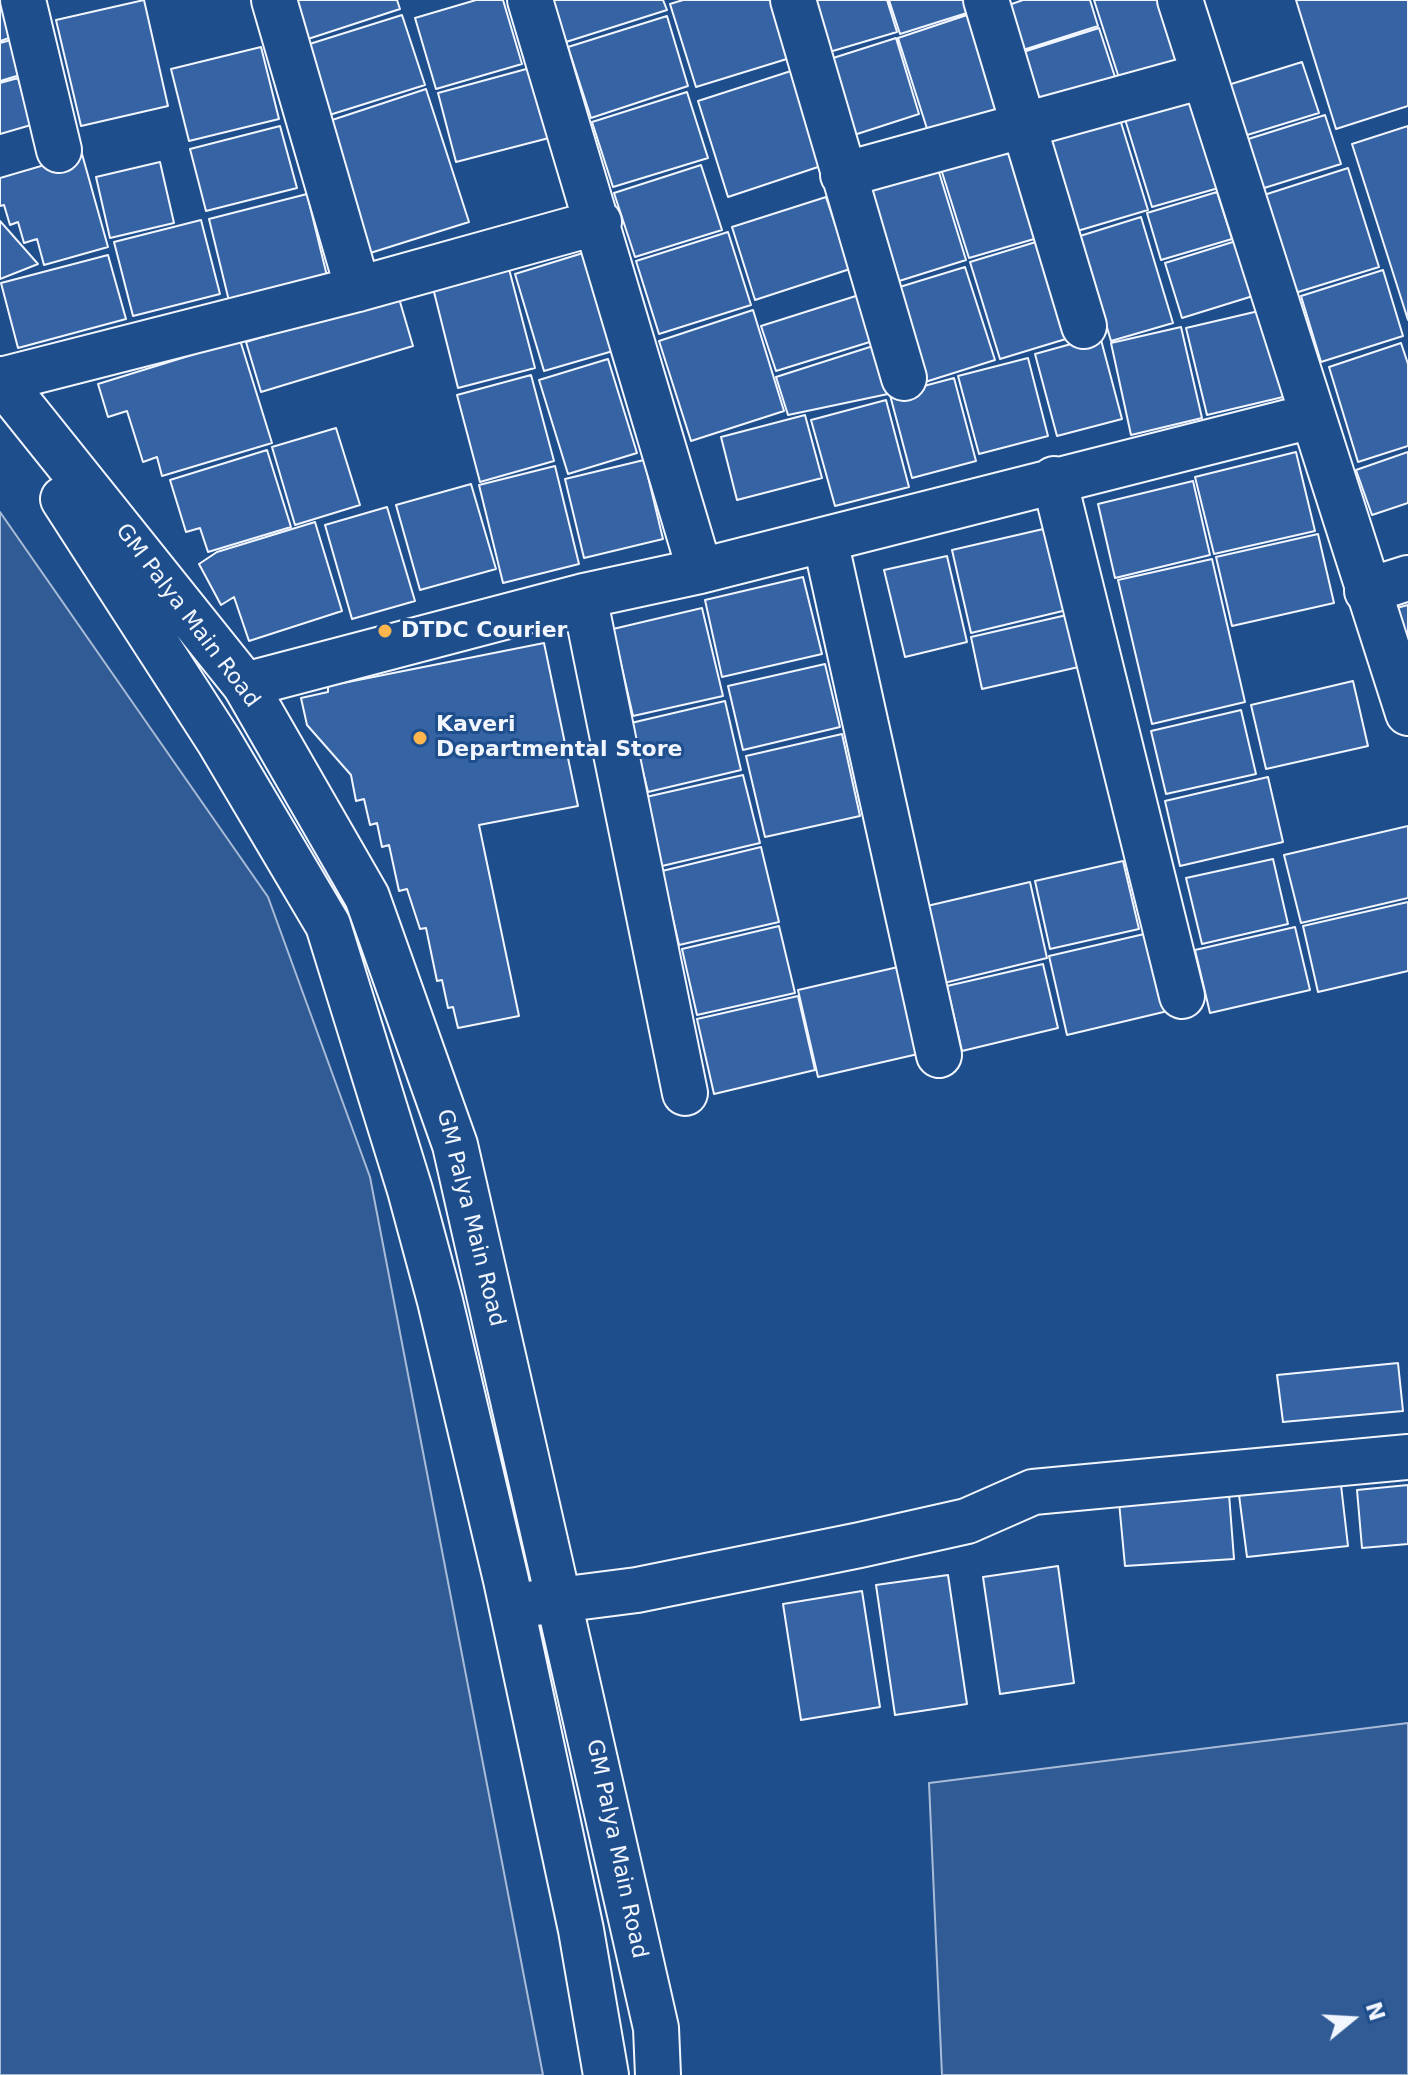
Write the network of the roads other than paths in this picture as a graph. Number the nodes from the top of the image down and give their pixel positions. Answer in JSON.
{"nodes":[{"id":1,"x":23,"y":0,"type":"edge"},
{"id":2,"x":274,"y":0,"type":"edge"},
{"id":3,"x":530,"y":0,"type":"edge"},
{"id":4,"x":793,"y":0,"type":"edge"},
{"id":5,"x":986,"y":0,"type":"edge"},
{"id":6,"x":1180,"y":0,"type":"edge"},
{"id":7,"x":1203,"y":76,"type":"junction"},
{"id":8,"x":1024,"y":125,"type":"junction"},
{"id":9,"x":59,"y":150,"type":"dead end"},
{"id":10,"x":843,"y":175,"type":"junction"},
{"id":11,"x":599,"y":222,"type":"junction"},
{"id":12,"x":358,"y":289,"type":"junction"},
{"id":13,"x":1084,"y":326,"type":"dead end"},
{"id":14,"x":904,"y":378,"type":"dead end"},
{"id":15,"x":0,"y":389,"type":"edge"},
{"id":16,"x":1312,"y":416,"type":"junction"},
{"id":17,"x":1054,"y":479,"type":"junction"},
{"id":18,"x":825,"y":540,"type":"junction"},
{"id":19,"x":700,"y":571,"type":"junction"},
{"id":20,"x":1408,"y":578,"type":"edge"},
{"id":21,"x":1367,"y":591,"type":"junction"},
{"id":22,"x":584,"y":596,"type":"junction"},
{"id":23,"x":245,"y":685,"type":"junction"},
{"id":24,"x":1408,"y":713,"type":"edge"},
{"id":25,"x":1182,"y":996,"type":"dead end"},
{"id":26,"x":939,"y":1055,"type":"dead end"},
{"id":27,"x":685,"y":1093,"type":"dead end"},
{"id":28,"x":1408,"y":1457,"type":"edge"},
{"id":29,"x":562,"y":1601,"type":"junction"},
{"id":30,"x":512,"y":1606,"type":"junction"},
{"id":31,"x":606,"y":2075,"type":"edge"},
{"id":32,"x":658,"y":2075,"type":"edge"}],
"edges":[{"from":1,"to":9,"type":"street"},
{"from":2,"to":12,"type":"street"},
{"from":3,"to":11,"type":"street"},
{"from":4,"to":10,"type":"street"},
{"from":5,"to":8,"type":"street"},
{"from":6,"to":7,"type":"street"},
{"from":7,"to":8,"type":"street"},
{"from":7,"to":16,"type":"street"},
{"from":8,"to":10,"type":"street"},
{"from":8,"to":13,"type":"street"},
{"from":10,"to":14,"type":"street"},
{"from":11,"to":12,"type":"street"},
{"from":11,"to":19,"type":"street"},
{"from":12,"to":15,"type":"street"},
{"from":15,"to":23,"type":"street","name":"GM Palya Main Road"},
{"from":15,"to":30,"type":"street"},
{"from":16,"to":17,"type":"street"},
{"from":16,"to":21,"type":"street"},
{"from":17,"to":18,"type":"street"},
{"from":17,"to":25,"type":"street"},
{"from":18,"to":19,"type":"street"},
{"from":18,"to":26,"type":"street"},
{"from":19,"to":22,"type":"street"},
{"from":20,"to":21,"type":"street"},
{"from":21,"to":24,"type":"street"},
{"from":22,"to":23,"type":"street"},
{"from":22,"to":27,"type":"street"},
{"from":23,"to":29,"type":"street","name":"GM Palya Main Road"},
{"from":28,"to":29,"type":"street"},
{"from":29,"to":30,"type":"street"},
{"from":29,"to":32,"type":"street","name":"GM Palya Main Road"},
{"from":30,"to":31,"type":"street"}]}
